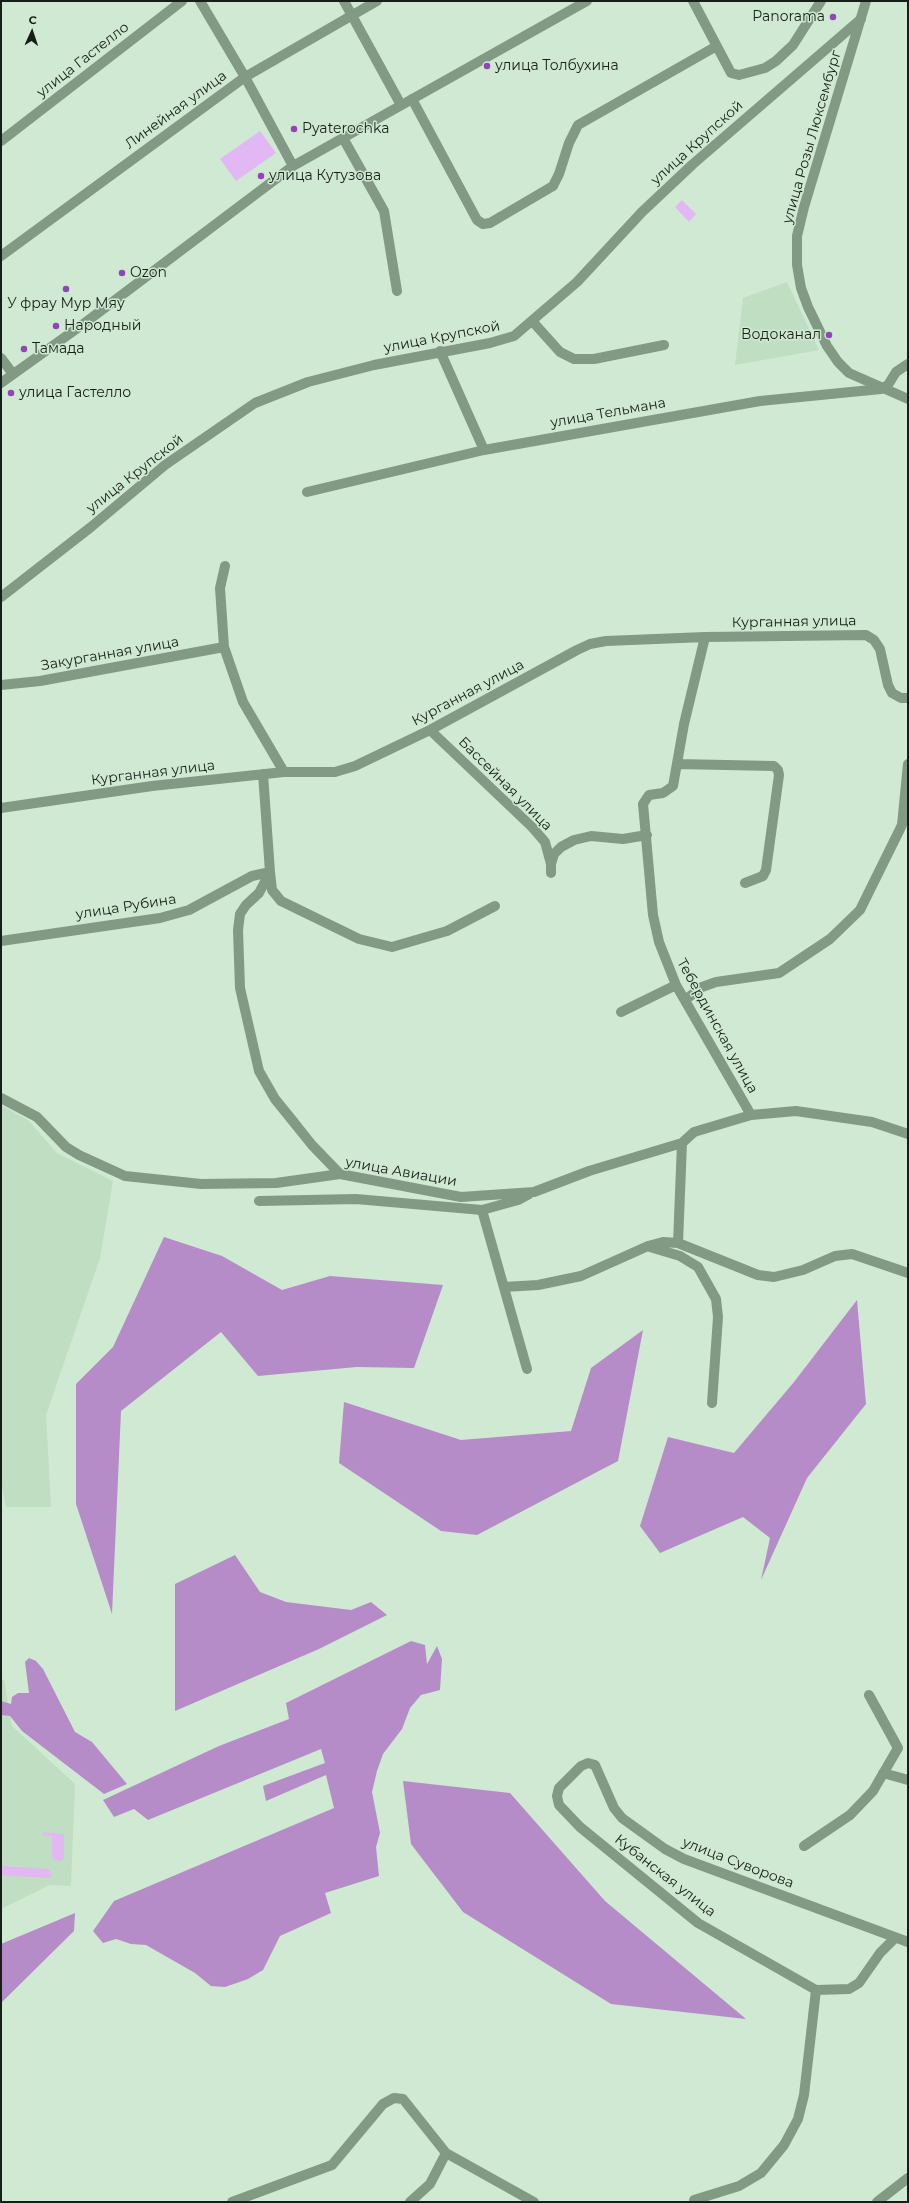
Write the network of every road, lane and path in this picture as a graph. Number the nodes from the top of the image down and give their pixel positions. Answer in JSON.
{"nodes":[{"id":1,"x":182,"y":1,"type":"edge"},
{"id":2,"x":200,"y":1,"type":"edge"},
{"id":3,"x":344,"y":1,"type":"edge"},
{"id":4,"x":377,"y":1,"type":"edge"},
{"id":5,"x":587,"y":1,"type":"edge"},
{"id":6,"x":693,"y":1,"type":"edge"},
{"id":7,"x":821,"y":1,"type":"edge"},
{"id":8,"x":866,"y":1,"type":"edge"},
{"id":9,"x":352,"y":15,"type":"junction"},
{"id":10,"x":861,"y":19,"type":"junction"},
{"id":11,"x":715,"y":47,"type":"junction"},
{"id":12,"x":245,"y":77,"type":"junction"},
{"id":13,"x":412,"y":99,"type":"junction"},
{"id":14,"x":401,"y":105,"type":"junction"},
{"id":15,"x":342,"y":138,"type":"junction"},
{"id":16,"x":1,"y":141,"type":"edge"},
{"id":17,"x":292,"y":166,"type":"junction"},
{"id":18,"x":1,"y":256,"type":"edge"},
{"id":19,"x":397,"y":291,"type":"dead end"},
{"id":20,"x":533,"y":322,"type":"junction"},
{"id":21,"x":664,"y":346,"type":"dead end"},
{"id":22,"x":440,"y":351,"type":"junction"},
{"id":23,"x":1,"y":358,"type":"edge"},
{"id":24,"x":908,"y":364,"type":"edge"},
{"id":25,"x":13,"y":374,"type":"junction"},
{"id":26,"x":1,"y":383,"type":"edge"},
{"id":27,"x":881,"y":388,"type":"junction"},
{"id":28,"x":908,"y":399,"type":"edge"},
{"id":29,"x":484,"y":450,"type":"junction"},
{"id":30,"x":307,"y":492,"type":"dead end"},
{"id":31,"x":225,"y":566,"type":"dead end"},
{"id":32,"x":1,"y":597,"type":"edge"},
{"id":33,"x":705,"y":637,"type":"junction"},
{"id":34,"x":224,"y":647,"type":"junction"},
{"id":35,"x":1,"y":685,"type":"edge"},
{"id":36,"x":908,"y":698,"type":"edge"},
{"id":37,"x":430,"y":730,"type":"junction"},
{"id":38,"x":677,"y":764,"type":"junction"},
{"id":39,"x":908,"y":764,"type":"edge"},
{"id":40,"x":284,"y":772,"type":"junction"},
{"id":41,"x":263,"y":774,"type":"junction"},
{"id":42,"x":1,"y":808,"type":"edge"},
{"id":43,"x":905,"y":828,"type":"edge"},
{"id":44,"x":647,"y":835,"type":"junction"},
{"id":45,"x":270,"y":872,"type":"junction"},
{"id":46,"x":745,"y":883,"type":"dead end"},
{"id":47,"x":495,"y":906,"type":"dead end"},
{"id":48,"x":1,"y":941,"type":"edge"},
{"id":49,"x":676,"y":985,"type":"junction"},
{"id":50,"x":685,"y":1000,"type":"junction"},
{"id":51,"x":621,"y":1012,"type":"dead end"},
{"id":52,"x":1,"y":1098,"type":"edge"},
{"id":53,"x":751,"y":1115,"type":"junction"},
{"id":54,"x":908,"y":1134,"type":"edge"},
{"id":55,"x":682,"y":1143,"type":"junction"},
{"id":56,"x":340,"y":1174,"type":"junction"},
{"id":57,"x":534,"y":1192,"type":"junction"},
{"id":58,"x":259,"y":1201,"type":"dead end"},
{"id":59,"x":482,"y":1210,"type":"junction"},
{"id":60,"x":678,"y":1243,"type":"junction"},
{"id":61,"x":648,"y":1246,"type":"junction"},
{"id":62,"x":908,"y":1273,"type":"edge"},
{"id":63,"x":504,"y":1287,"type":"junction"},
{"id":64,"x":527,"y":1369,"type":"dead end"},
{"id":65,"x":712,"y":1403,"type":"dead end"},
{"id":66,"x":869,"y":1695,"type":"dead end"},
{"id":67,"x":595,"y":1765,"type":"joint"},
{"id":68,"x":883,"y":1773,"type":"junction"},
{"id":69,"x":908,"y":1780,"type":"edge"},
{"id":70,"x":804,"y":1846,"type":"dead end"},
{"id":71,"x":895,"y":1938,"type":"junction"},
{"id":72,"x":908,"y":1942,"type":"edge"},
{"id":73,"x":816,"y":1990,"type":"junction"},
{"id":74,"x":446,"y":2153,"type":"junction"},
{"id":75,"x":908,"y":2178,"type":"edge"},
{"id":76,"x":694,"y":2200,"type":"dead end"},
{"id":77,"x":232,"y":2202,"type":"edge"},
{"id":78,"x":410,"y":2202,"type":"edge"},
{"id":79,"x":534,"y":2202,"type":"edge"},
{"id":80,"x":877,"y":2202,"type":"edge"}],
"edges":[{"from":1,"to":16,"type":"street","name":"улица Гастелло"},
{"from":2,"to":12,"type":"street"},
{"from":3,"to":9,"type":"street"},
{"from":4,"to":9,"type":"street","name":"Линейная улица"},
{"from":5,"to":13,"type":"street"},
{"from":6,"to":11,"type":"street"},
{"from":7,"to":11,"type":"street"},
{"from":8,"to":10,"type":"street","name":"улица Розы Люксембург"},
{"from":9,"to":12,"type":"street","name":"Линейная улица"},
{"from":9,"to":14,"type":"street"},
{"from":10,"to":20,"type":"street","name":"улица Крупской"},
{"from":10,"to":27,"type":"street","name":"улица Розы Люксембург"},
{"from":11,"to":13,"type":"street"},
{"from":12,"to":17,"type":"street"},
{"from":12,"to":18,"type":"street","name":"Линейная улица"},
{"from":13,"to":14,"type":"street"},
{"from":14,"to":15,"type":"street"},
{"from":15,"to":17,"type":"street"},
{"from":15,"to":19,"type":"street"},
{"from":17,"to":25,"type":"street"},
{"from":20,"to":21,"type":"street"},
{"from":20,"to":22,"type":"street","name":"улица Крупской"},
{"from":22,"to":29,"type":"street"},
{"from":22,"to":32,"type":"street","name":"улица Крупской"},
{"from":23,"to":25,"type":"street"},
{"from":24,"to":27,"type":"street"},
{"from":25,"to":26,"type":"street"},
{"from":27,"to":28,"type":"street","name":"улица Розы Люксембург"},
{"from":27,"to":29,"type":"street","name":"улица Тельмана"},
{"from":29,"to":30,"type":"street","name":"улица Тельмана"},
{"from":31,"to":34,"type":"street"},
{"from":33,"to":36,"type":"street","name":"Курганная улица"},
{"from":33,"to":37,"type":"street","name":"Курганная улица"},
{"from":33,"to":38,"type":"street","name":"Тебердинская улица"},
{"from":34,"to":35,"type":"street","name":"Закурганная улица"},
{"from":34,"to":40,"type":"street"},
{"from":37,"to":40,"type":"street","name":"Курганная улица"},
{"from":37,"to":44,"type":"street","name":"Бассейная улица"},
{"from":38,"to":44,"type":"street","name":"Тебердинская улица"},
{"from":38,"to":46,"type":"street"},
{"from":39,"to":43,"type":"street"},
{"from":40,"to":41,"type":"street","name":"Курганная улица"},
{"from":41,"to":42,"type":"street","name":"Курганная улица"},
{"from":41,"to":45,"type":"street"},
{"from":43,"to":50,"type":"street"},
{"from":44,"to":49,"type":"street","name":"Тебердинская улица"},
{"from":45,"to":47,"type":"street"},
{"from":45,"to":48,"type":"street","name":"улица Рубина"},
{"from":45,"to":56,"type":"street"},
{"from":49,"to":50,"type":"street","name":"Тебердинская улица"},
{"from":49,"to":51,"type":"street"},
{"from":50,"to":53,"type":"street","name":"Тебердинская улица"},
{"from":52,"to":56,"type":"street","name":"улица Авиации"},
{"from":53,"to":54,"type":"street","name":"улица Авиации"},
{"from":53,"to":55,"type":"street","name":"улица Авиации"},
{"from":55,"to":57,"type":"street","name":"улица Авиации"},
{"from":55,"to":60,"type":"street"},
{"from":56,"to":57,"type":"street","name":"улица Авиации"},
{"from":57,"to":59,"type":"street","name":"улица Авиации"},
{"from":58,"to":59,"type":"street","name":"улица Авиации"},
{"from":59,"to":63,"type":"street"},
{"from":60,"to":61,"type":"street"},
{"from":60,"to":62,"type":"street"},
{"from":61,"to":63,"type":"street"},
{"from":61,"to":65,"type":"street"},
{"from":63,"to":64,"type":"street"},
{"from":66,"to":68,"type":"street"},
{"from":67,"to":71,"type":"street","name":"улица Суворова"},
{"from":67,"to":73,"type":"street","name":"Кубанская улица"},
{"from":68,"to":69,"type":"street"},
{"from":68,"to":70,"type":"street"},
{"from":71,"to":72,"type":"street","name":"улица Суворова"},
{"from":71,"to":73,"type":"street"},
{"from":73,"to":76,"type":"street"},
{"from":74,"to":77,"type":"street"},
{"from":74,"to":78,"type":"street"},
{"from":74,"to":79,"type":"street"},
{"from":75,"to":80,"type":"street"}]}
